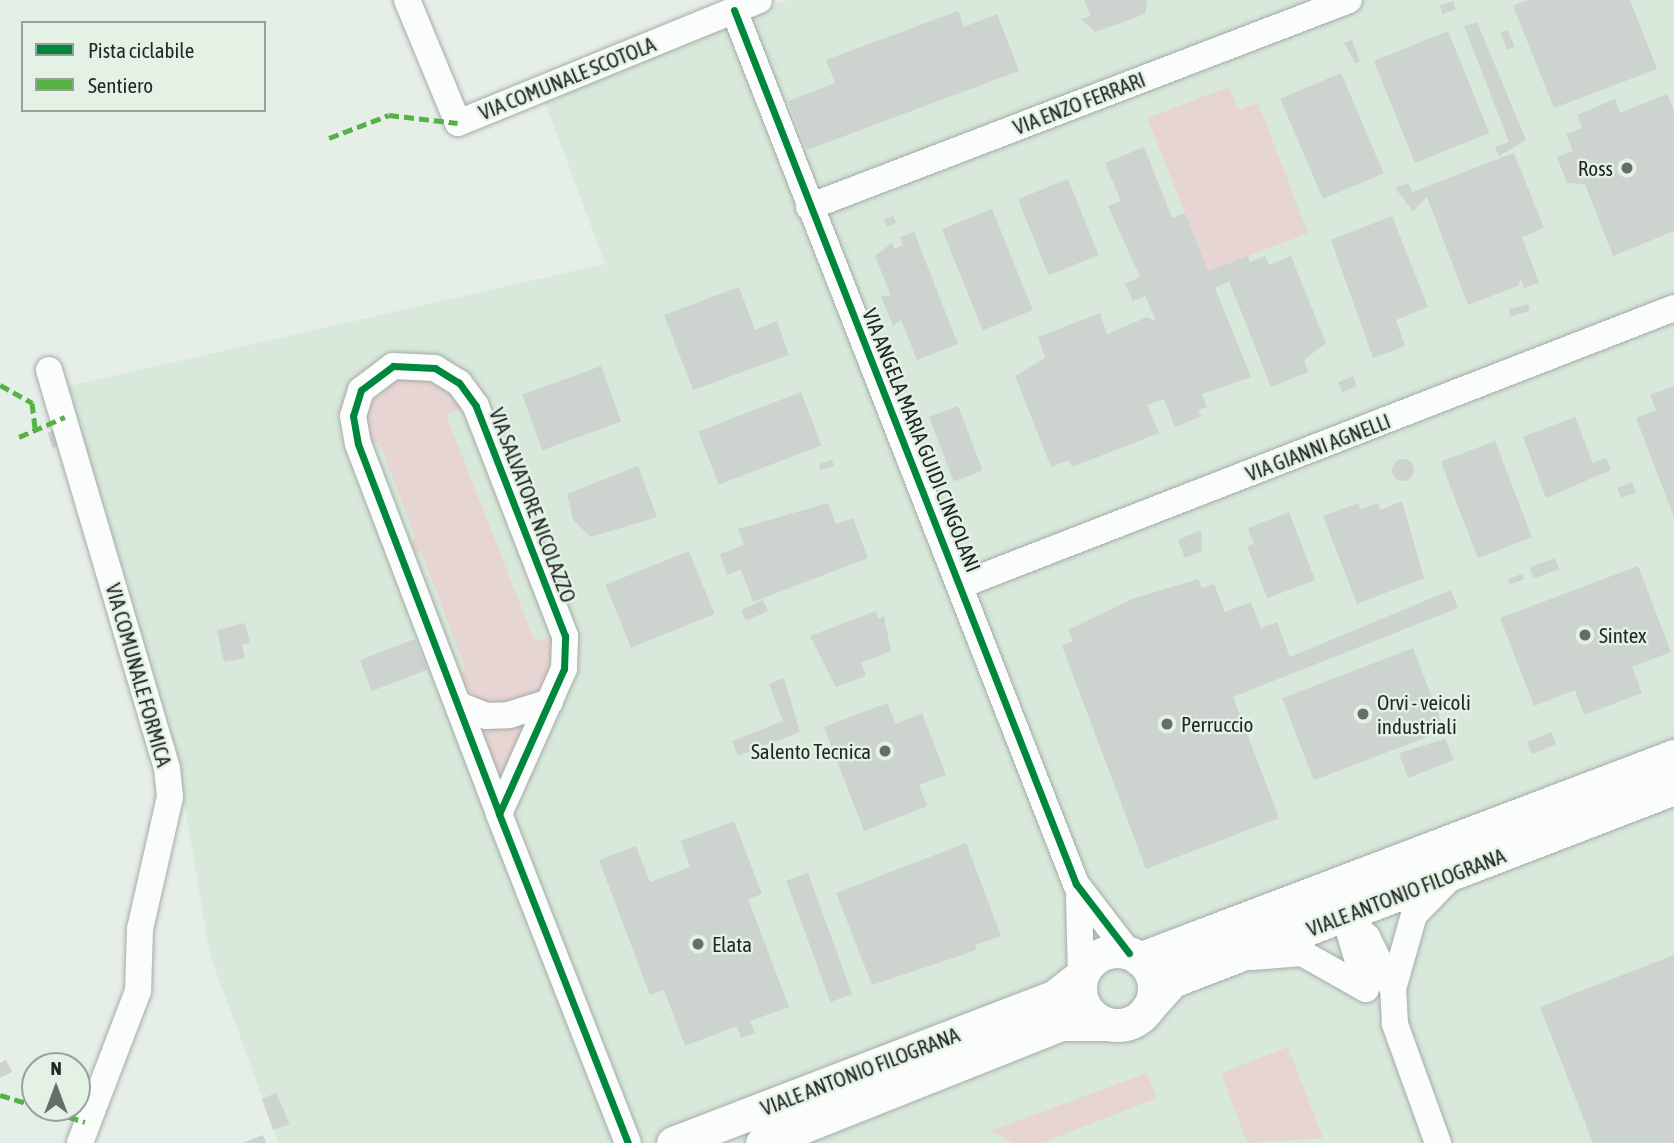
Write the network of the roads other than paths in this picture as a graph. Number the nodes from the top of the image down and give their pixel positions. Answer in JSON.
{"nodes":[{"id":1,"x":407,"y":0,"type":"edge"},
{"id":2,"x":759,"y":0,"type":"edge"},
{"id":3,"x":1349,"y":0,"type":"edge"},
{"id":4,"x":734,"y":10,"type":"junction"},
{"id":5,"x":809,"y":207,"type":"junction"},
{"id":6,"x":1674,"y":308,"type":"edge"},
{"id":7,"x":49,"y":370,"type":"dead end"},
{"id":8,"x":961,"y":585,"type":"junction"},
{"id":9,"x":550,"y":702,"type":"junction"},
{"id":10,"x":459,"y":705,"type":"junction"},
{"id":11,"x":1674,"y":756,"type":"edge"},
{"id":12,"x":1674,"y":788,"type":"edge"},
{"id":13,"x":499,"y":814,"type":"junction"},
{"id":14,"x":1454,"y":874,"type":"junction"},
{"id":15,"x":1076,"y":884,"type":"junction"},
{"id":16,"x":1340,"y":902,"type":"junction"},
{"id":17,"x":1134,"y":956,"type":"junction"},
{"id":18,"x":1233,"y":959,"type":"junction"},
{"id":19,"x":1081,"y":976,"type":"junction"},
{"id":20,"x":1366,"y":989,"type":"junction"},
{"id":21,"x":1394,"y":989,"type":"junction"},
{"id":22,"x":1148,"y":1008,"type":"junction"},
{"id":23,"x":1107,"y":1024,"type":"junction"},
{"id":24,"x":1401,"y":1044,"type":"junction"},
{"id":25,"x":710,"y":1136,"type":"edge"},
{"id":26,"x":80,"y":1143,"type":"edge"},
{"id":27,"x":628,"y":1143,"type":"edge"},
{"id":28,"x":673,"y":1143,"type":"edge"},
{"id":29,"x":762,"y":1143,"type":"edge"},
{"id":30,"x":1438,"y":1143,"type":"edge"}],
"edges":[{"from":1,"to":4,"type":"street","name":"VIA COMUNALE SCOTOLA"},
{"from":2,"to":4,"type":"street","name":"VIA COMUNALE SCOTOLA"},
{"from":3,"to":5,"type":"street","name":"VIA ENZO FERRARI"},
{"from":4,"to":5,"type":"street","name":"VIA ANGELA MARIA GUIDI CINGOLANI"},
{"from":5,"to":8,"type":"street","name":"VIA ANGELA MARIA GUIDI CINGOLANI"},
{"from":6,"to":8,"type":"street","name":"VIA GIANNI AGNELLI"},
{"from":7,"to":26,"type":"street","name":"VIA COMUNALE FORMICA"},
{"from":8,"to":15,"type":"street","name":"VIA ANGELA MARIA GUIDI CINGOLANI"},
{"from":9,"to":10,"type":"street"},
{"from":9,"to":10,"type":"street","name":"VIA SALVATORE NICOLAZZO"},
{"from":9,"to":13,"type":"street","name":"VIA SALVATORE NICOLAZZO"},
{"from":10,"to":13,"type":"street","name":"VIA SALVATORE NICOLAZZO"},
{"from":11,"to":16,"type":"main road","name":"VIALE ANTONIO FILOGRANA"},
{"from":12,"to":14,"type":"main road","name":"VIALE ANTONIO FILOGRANA"},
{"from":13,"to":27,"type":"street","name":"VIA SALVATORE NICOLAZZO"},
{"from":14,"to":16,"type":"main road","name":"VIALE ANTONIO FILOGRANA"},
{"from":14,"to":21,"type":"street"},
{"from":15,"to":17,"type":"street"},
{"from":15,"to":19,"type":"street"},
{"from":16,"to":17,"type":"main road","name":"VIALE ANTONIO FILOGRANA"},
{"from":16,"to":18,"type":"main road","name":"VIALE ANTONIO FILOGRANA"},
{"from":16,"to":20,"type":"street"},
{"from":16,"to":21,"type":"street"},
{"from":17,"to":19,"type":"main road"},
{"from":17,"to":22,"type":"main road"},
{"from":18,"to":20,"type":"street"},
{"from":18,"to":22,"type":"main road","name":"VIALE ANTONIO FILOGRANA"},
{"from":19,"to":23,"type":"main road"},
{"from":19,"to":25,"type":"main road","name":"VIALE ANTONIO FILOGRANA"},
{"from":20,"to":24,"type":"street"},
{"from":21,"to":24,"type":"street"},
{"from":22,"to":23,"type":"main road"},
{"from":23,"to":29,"type":"main road","name":"VIALE ANTONIO FILOGRANA"},
{"from":24,"to":30,"type":"street"},
{"from":25,"to":28,"type":"main road","name":"VIALE ANTONIO FILOGRANA"}]}
